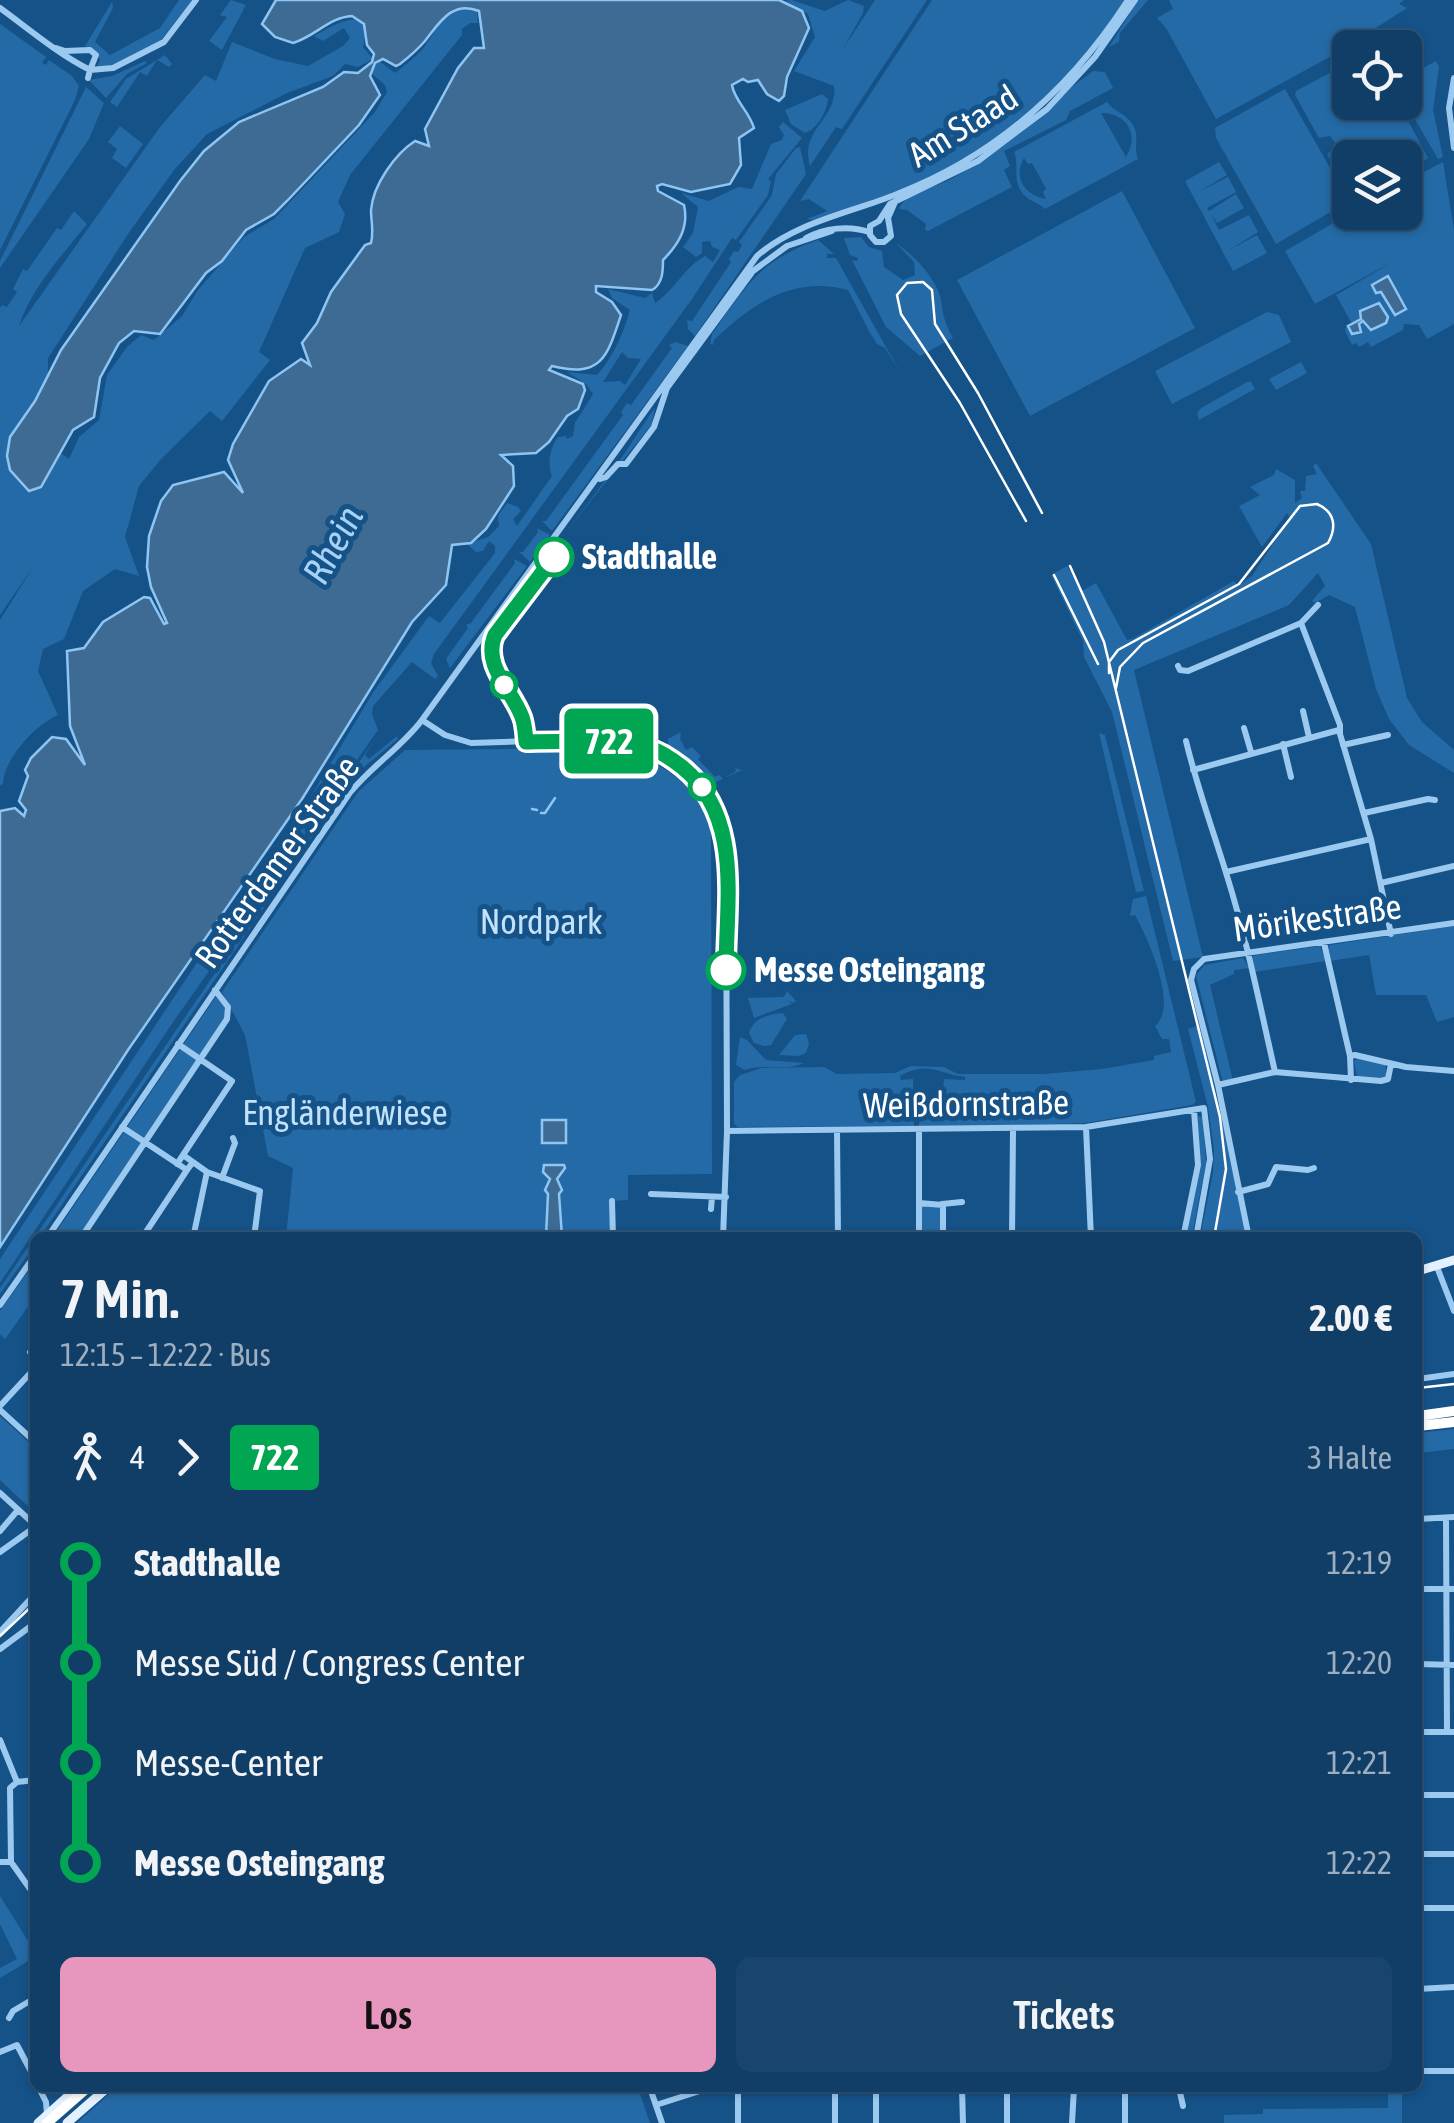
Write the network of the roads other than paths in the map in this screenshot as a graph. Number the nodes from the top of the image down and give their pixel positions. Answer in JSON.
{"nodes":[{"id":1,"x":196,"y":0,"type":"edge"},
{"id":2,"x":1132,"y":0,"type":"edge"},
{"id":3,"x":0,"y":8,"type":"edge"},
{"id":4,"x":56,"y":48,"type":"junction"},
{"id":5,"x":89,"y":74,"type":"junction"},
{"id":6,"x":1454,"y":78,"type":"edge"},
{"id":7,"x":1454,"y":148,"type":"edge"},
{"id":8,"x":895,"y":202,"type":"junction"},
{"id":9,"x":888,"y":224,"type":"junction"},
{"id":10,"x":873,"y":226,"type":"junction"},
{"id":11,"x":782,"y":237,"type":"joint"},
{"id":12,"x":619,"y":450,"type":"junction"},
{"id":13,"x":634,"y":452,"type":"junction"},
{"id":14,"x":598,"y":480,"type":"junction"},
{"id":15,"x":1318,"y":605,"type":"dead end"},
{"id":16,"x":1301,"y":623,"type":"junction"},
{"id":17,"x":1178,"y":666,"type":"dead end"},
{"id":18,"x":1303,"y":711,"type":"dead end"},
{"id":19,"x":422,"y":720,"type":"junction"},
{"id":20,"x":1244,"y":728,"type":"dead end"},
{"id":21,"x":1339,"y":730,"type":"junction"},
{"id":22,"x":1388,"y":735,"type":"dead end"},
{"id":23,"x":1310,"y":737,"type":"junction"},
{"id":24,"x":1186,"y":741,"type":"dead end"},
{"id":25,"x":1283,"y":744,"type":"junction"},
{"id":26,"x":1343,"y":744,"type":"junction"},
{"id":27,"x":1251,"y":752,"type":"junction"},
{"id":28,"x":1192,"y":770,"type":"junction"},
{"id":29,"x":1291,"y":777,"type":"dead end"},
{"id":30,"x":1435,"y":800,"type":"dead end"},
{"id":31,"x":1364,"y":813,"type":"junction"},
{"id":32,"x":1371,"y":839,"type":"junction"},
{"id":33,"x":1454,"y":866,"type":"edge"},
{"id":34,"x":1226,"y":872,"type":"junction"},
{"id":35,"x":1381,"y":883,"type":"junction"},
{"id":36,"x":1454,"y":923,"type":"edge"},
{"id":37,"x":1391,"y":934,"type":"junction"},
{"id":38,"x":1324,"y":942,"type":"junction"},
{"id":39,"x":1249,"y":953,"type":"junction"},
{"id":40,"x":215,"y":990,"type":"junction"},
{"id":41,"x":178,"y":1044,"type":"junction"},
{"id":42,"x":1350,"y":1056,"type":"junction"},
{"id":43,"x":201,"y":1060,"type":"junction"},
{"id":44,"x":1391,"y":1064,"type":"junction"},
{"id":45,"x":1454,"y":1071,"type":"edge"},
{"id":46,"x":1275,"y":1072,"type":"junction"},
{"id":47,"x":1351,"y":1080,"type":"junction"},
{"id":48,"x":1218,"y":1085,"type":"junction"},
{"id":49,"x":1194,"y":1110,"type":"junction"},
{"id":50,"x":122,"y":1127,"type":"junction"},
{"id":51,"x":1086,"y":1127,"type":"junction"},
{"id":52,"x":837,"y":1130,"type":"junction"},
{"id":53,"x":919,"y":1130,"type":"junction"},
{"id":54,"x":1013,"y":1130,"type":"junction"},
{"id":55,"x":727,"y":1132,"type":"junction"},
{"id":56,"x":233,"y":1138,"type":"dead end"},
{"id":57,"x":146,"y":1142,"type":"junction"},
{"id":58,"x":183,"y":1155,"type":"junction"},
{"id":59,"x":193,"y":1162,"type":"junction"},
{"id":60,"x":177,"y":1164,"type":"junction"},
{"id":61,"x":1314,"y":1168,"type":"dead end"},
{"id":62,"x":187,"y":1170,"type":"junction"},
{"id":63,"x":207,"y":1172,"type":"junction"},
{"id":64,"x":222,"y":1178,"type":"junction"},
{"id":65,"x":1238,"y":1192,"type":"junction"},
{"id":66,"x":651,"y":1194,"type":"dead end"},
{"id":67,"x":712,"y":1197,"type":"junction"},
{"id":68,"x":726,"y":1197,"type":"junction"},
{"id":69,"x":612,"y":1201,"type":"dead end"},
{"id":70,"x":962,"y":1202,"type":"dead end"},
{"id":71,"x":920,"y":1204,"type":"junction"},
{"id":72,"x":942,"y":1204,"type":"junction"},
{"id":73,"x":712,"y":1208,"type":"dead end"},
{"id":74,"x":51,"y":1232,"type":"edge"},
{"id":75,"x":85,"y":1232,"type":"edge"},
{"id":76,"x":146,"y":1232,"type":"edge"},
{"id":77,"x":194,"y":1232,"type":"edge"},
{"id":78,"x":255,"y":1232,"type":"edge"},
{"id":79,"x":613,"y":1232,"type":"edge"},
{"id":80,"x":723,"y":1232,"type":"edge"},
{"id":81,"x":838,"y":1232,"type":"edge"},
{"id":82,"x":919,"y":1232,"type":"edge"},
{"id":83,"x":943,"y":1232,"type":"edge"},
{"id":84,"x":1012,"y":1232,"type":"edge"},
{"id":85,"x":1091,"y":1232,"type":"edge"},
{"id":86,"x":1185,"y":1232,"type":"edge"},
{"id":87,"x":1197,"y":1232,"type":"edge"},
{"id":88,"x":1248,"y":1232,"type":"edge"},
{"id":89,"x":1454,"y":1260,"type":"edge"},
{"id":90,"x":30,"y":1262,"type":"edge"},
{"id":91,"x":1437,"y":1267,"type":"junction"},
{"id":92,"x":1422,"y":1271,"type":"edge"},
{"id":93,"x":0,"y":1304,"type":"edge"},
{"id":94,"x":1454,"y":1311,"type":"edge"},
{"id":95,"x":30,"y":1374,"type":"edge"},
{"id":96,"x":1454,"y":1374,"type":"edge"},
{"id":97,"x":1422,"y":1378,"type":"edge"},
{"id":98,"x":0,"y":1408,"type":"edge"},
{"id":99,"x":1453,"y":1414,"type":"edge"},
{"id":100,"x":1422,"y":1416,"type":"edge"},
{"id":101,"x":1422,"y":1425,"type":"edge"},
{"id":102,"x":30,"y":1437,"type":"edge"},
{"id":103,"x":0,"y":1493,"type":"edge"},
{"id":104,"x":18,"y":1510,"type":"junction"},
{"id":105,"x":1450,"y":1518,"type":"edge"},
{"id":106,"x":1422,"y":1519,"type":"edge"},
{"id":107,"x":30,"y":1521,"type":"edge"},
{"id":108,"x":30,"y":1530,"type":"edge"},
{"id":109,"x":0,"y":1531,"type":"edge"},
{"id":110,"x":0,"y":1552,"type":"edge"},
{"id":111,"x":1422,"y":1589,"type":"edge"},
{"id":112,"x":1450,"y":1589,"type":"edge"},
{"id":113,"x":30,"y":1599,"type":"edge"},
{"id":114,"x":30,"y":1628,"type":"edge"},
{"id":115,"x":0,"y":1632,"type":"edge"},
{"id":116,"x":0,"y":1649,"type":"edge"},
{"id":117,"x":1422,"y":1664,"type":"edge"},
{"id":118,"x":1451,"y":1665,"type":"edge"},
{"id":119,"x":1422,"y":1732,"type":"edge"},
{"id":120,"x":1450,"y":1732,"type":"edge"},
{"id":121,"x":0,"y":1740,"type":"edge"},
{"id":122,"x":0,"y":1759,"type":"edge"},
{"id":123,"x":10,"y":1764,"type":"junction"},
{"id":124,"x":30,"y":1781,"type":"edge"},
{"id":125,"x":16,"y":1782,"type":"junction"},
{"id":126,"x":1454,"y":1795,"type":"edge"},
{"id":127,"x":1422,"y":1796,"type":"edge"},
{"id":128,"x":1422,"y":1854,"type":"edge"},
{"id":129,"x":1454,"y":1854,"type":"edge"},
{"id":130,"x":0,"y":1862,"type":"edge"},
{"id":131,"x":11,"y":1862,"type":"junction"},
{"id":132,"x":30,"y":1889,"type":"edge"},
{"id":133,"x":1422,"y":1908,"type":"edge"},
{"id":134,"x":1454,"y":1908,"type":"edge"},
{"id":135,"x":1454,"y":1987,"type":"edge"},
{"id":136,"x":1422,"y":1989,"type":"edge"},
{"id":137,"x":30,"y":2001,"type":"edge"},
{"id":138,"x":9,"y":2018,"type":"dead end"},
{"id":139,"x":0,"y":2052,"type":"edge"},
{"id":140,"x":30,"y":2070,"type":"edge"},
{"id":141,"x":1454,"y":2070,"type":"edge"},
{"id":142,"x":1422,"y":2071,"type":"edge"},
{"id":143,"x":41,"y":2092,"type":"edge"},
{"id":144,"x":74,"y":2092,"type":"edge"},
{"id":145,"x":88,"y":2092,"type":"edge"},
{"id":146,"x":102,"y":2092,"type":"edge"},
{"id":147,"x":651,"y":2092,"type":"edge"},
{"id":148,"x":694,"y":2092,"type":"edge"},
{"id":149,"x":738,"y":2092,"type":"edge"},
{"id":150,"x":834,"y":2092,"type":"edge"},
{"id":151,"x":876,"y":2092,"type":"edge"},
{"id":152,"x":962,"y":2092,"type":"edge"},
{"id":153,"x":1006,"y":2092,"type":"edge"},
{"id":154,"x":1074,"y":2092,"type":"edge"},
{"id":155,"x":1125,"y":2092,"type":"edge"},
{"id":156,"x":1180,"y":2092,"type":"edge"},
{"id":157,"x":656,"y":2105,"type":"junction"},
{"id":158,"x":1183,"y":2106,"type":"dead end"},
{"id":159,"x":50,"y":2120,"type":"edge"},
{"id":160,"x":38,"y":2123,"type":"edge"},
{"id":161,"x":67,"y":2123,"type":"edge"},
{"id":162,"x":662,"y":2123,"type":"edge"},
{"id":163,"x":738,"y":2123,"type":"edge"},
{"id":164,"x":835,"y":2123,"type":"edge"},
{"id":165,"x":876,"y":2123,"type":"edge"},
{"id":166,"x":963,"y":2123,"type":"edge"},
{"id":167,"x":1007,"y":2123,"type":"edge"},
{"id":168,"x":1072,"y":2123,"type":"edge"},
{"id":169,"x":1125,"y":2123,"type":"edge"}],
"edges":[{"from":1,"to":5,"type":"street"},
{"from":2,"to":8,"type":"street","name":"Am Staad"},
{"from":2,"to":11,"type":"street","name":"Am Staad"},
{"from":3,"to":4,"type":"street"},
{"from":4,"to":5,"type":"street"},
{"from":4,"to":5,"type":"street"},
{"from":6,"to":7,"type":"street"},
{"from":8,"to":9,"type":"street","name":"Am Staad"},
{"from":8,"to":10,"type":"street","name":"Am Staad"},
{"from":9,"to":10,"type":"street"},
{"from":9,"to":10,"type":"street","name":"Rotterdamer Straße"},
{"from":10,"to":13,"type":"street","name":"Rotterdamer Straße"},
{"from":11,"to":12,"type":"street","name":"Rotterdamer Straße"},
{"from":12,"to":13,"type":"street"},
{"from":12,"to":14,"type":"street","name":"Rotterdamer Straße"},
{"from":13,"to":14,"type":"street","name":"Rotterdamer Straße"},
{"from":14,"to":19,"type":"street","name":"Rotterdamer Straße"},
{"from":15,"to":16,"type":"street"},
{"from":16,"to":17,"type":"street"},
{"from":16,"to":21,"type":"street"},
{"from":18,"to":23,"type":"street"},
{"from":19,"to":40,"type":"street","name":"Rotterdamer Straße"},
{"from":19,"to":55,"type":"street"},
{"from":20,"to":27,"type":"street"},
{"from":21,"to":23,"type":"street"},
{"from":21,"to":26,"type":"street"},
{"from":22,"to":26,"type":"street"},
{"from":23,"to":25,"type":"street"},
{"from":24,"to":28,"type":"street"},
{"from":25,"to":27,"type":"street"},
{"from":25,"to":29,"type":"street"},
{"from":26,"to":31,"type":"street"},
{"from":27,"to":28,"type":"street"},
{"from":28,"to":34,"type":"street"},
{"from":30,"to":31,"type":"street"},
{"from":31,"to":32,"type":"street"},
{"from":32,"to":34,"type":"street"},
{"from":32,"to":35,"type":"street"},
{"from":33,"to":35,"type":"street"},
{"from":34,"to":39,"type":"street"},
{"from":35,"to":37,"type":"street"},
{"from":36,"to":37,"type":"street","name":"Mörikestraße"},
{"from":37,"to":38,"type":"street","name":"Mörikestraße"},
{"from":38,"to":39,"type":"street","name":"Mörikestraße"},
{"from":38,"to":42,"type":"street"},
{"from":39,"to":46,"type":"street"},
{"from":39,"to":48,"type":"street","name":"Mörikestraße"},
{"from":40,"to":41,"type":"street","name":"Rotterdamer Straße"},
{"from":40,"to":43,"type":"street"},
{"from":41,"to":43,"type":"street"},
{"from":41,"to":50,"type":"street","name":"Rotterdamer Straße"},
{"from":42,"to":44,"type":"street"},
{"from":42,"to":47,"type":"street"},
{"from":43,"to":57,"type":"street"},
{"from":43,"to":58,"type":"street"},
{"from":44,"to":45,"type":"street"},
{"from":44,"to":47,"type":"street"},
{"from":46,"to":47,"type":"street"},
{"from":46,"to":48,"type":"street"},
{"from":48,"to":65,"type":"street"},
{"from":49,"to":51,"type":"street","name":"Weißdornstraße"},
{"from":49,"to":86,"type":"street"},
{"from":49,"to":87,"type":"street","name":"Weißdornstraße"},
{"from":50,"to":57,"type":"street"},
{"from":50,"to":74,"type":"street","name":"Rotterdamer Straße"},
{"from":51,"to":54,"type":"street","name":"Weißdornstraße"},
{"from":51,"to":85,"type":"street"},
{"from":52,"to":53,"type":"street","name":"Weißdornstraße"},
{"from":52,"to":55,"type":"street","name":"Weißdornstraße"},
{"from":52,"to":81,"type":"street"},
{"from":53,"to":54,"type":"street","name":"Weißdornstraße"},
{"from":53,"to":71,"type":"street"},
{"from":54,"to":84,"type":"street"},
{"from":55,"to":68,"type":"street"},
{"from":56,"to":64,"type":"street"},
{"from":57,"to":60,"type":"street"},
{"from":57,"to":75,"type":"street"},
{"from":58,"to":59,"type":"street"},
{"from":58,"to":60,"type":"street"},
{"from":59,"to":62,"type":"street"},
{"from":59,"to":63,"type":"street"},
{"from":60,"to":62,"type":"street"},
{"from":61,"to":65,"type":"street"},
{"from":62,"to":76,"type":"street"},
{"from":63,"to":64,"type":"street"},
{"from":63,"to":77,"type":"street"},
{"from":64,"to":78,"type":"street"},
{"from":65,"to":88,"type":"street"},
{"from":66,"to":67,"type":"street"},
{"from":67,"to":68,"type":"street"},
{"from":67,"to":73,"type":"street"},
{"from":68,"to":80,"type":"street"},
{"from":69,"to":79,"type":"street"},
{"from":70,"to":72,"type":"street"},
{"from":71,"to":72,"type":"street"},
{"from":71,"to":82,"type":"street"},
{"from":72,"to":83,"type":"street"},
{"from":89,"to":91,"type":"main road"},
{"from":90,"to":93,"type":"street"},
{"from":91,"to":92,"type":"main road"},
{"from":91,"to":94,"type":"street"},
{"from":95,"to":98,"type":"street"},
{"from":96,"to":97,"type":"street"},
{"from":98,"to":102,"type":"street"},
{"from":99,"to":100,"type":"highway"},
{"from":99,"to":101,"type":"highway"},
{"from":103,"to":104,"type":"street"},
{"from":104,"to":107,"type":"street"},
{"from":104,"to":109,"type":"street"},
{"from":105,"to":106,"type":"street"},
{"from":105,"to":112,"type":"street"},
{"from":108,"to":110,"type":"street"},
{"from":111,"to":112,"type":"street"},
{"from":112,"to":118,"type":"street"},
{"from":113,"to":115,"type":"street"},
{"from":114,"to":116,"type":"street"},
{"from":117,"to":118,"type":"street"},
{"from":118,"to":120,"type":"street"},
{"from":119,"to":120,"type":"street"},
{"from":121,"to":123,"type":"street"},
{"from":122,"to":123,"type":"street"},
{"from":123,"to":125,"type":"street"},
{"from":124,"to":125,"type":"street"},
{"from":125,"to":131,"type":"street"},
{"from":126,"to":127,"type":"street"},
{"from":128,"to":129,"type":"street"},
{"from":130,"to":131,"type":"street"},
{"from":131,"to":132,"type":"street"},
{"from":133,"to":134,"type":"street"},
{"from":135,"to":136,"type":"street"},
{"from":137,"to":138,"type":"street"},
{"from":139,"to":140,"type":"street"},
{"from":141,"to":142,"type":"street"},
{"from":143,"to":159,"type":"street"},
{"from":144,"to":159,"type":"main road"},
{"from":145,"to":159,"type":"highway"},
{"from":146,"to":161,"type":"main road"},
{"from":147,"to":157,"type":"street"},
{"from":148,"to":157,"type":"street"},
{"from":149,"to":163,"type":"street"},
{"from":150,"to":164,"type":"street"},
{"from":151,"to":165,"type":"street"},
{"from":152,"to":166,"type":"street"},
{"from":153,"to":167,"type":"street"},
{"from":154,"to":168,"type":"street"},
{"from":155,"to":169,"type":"street"},
{"from":156,"to":158,"type":"street"},
{"from":157,"to":162,"type":"street"},
{"from":159,"to":160,"type":"main road"}]}
